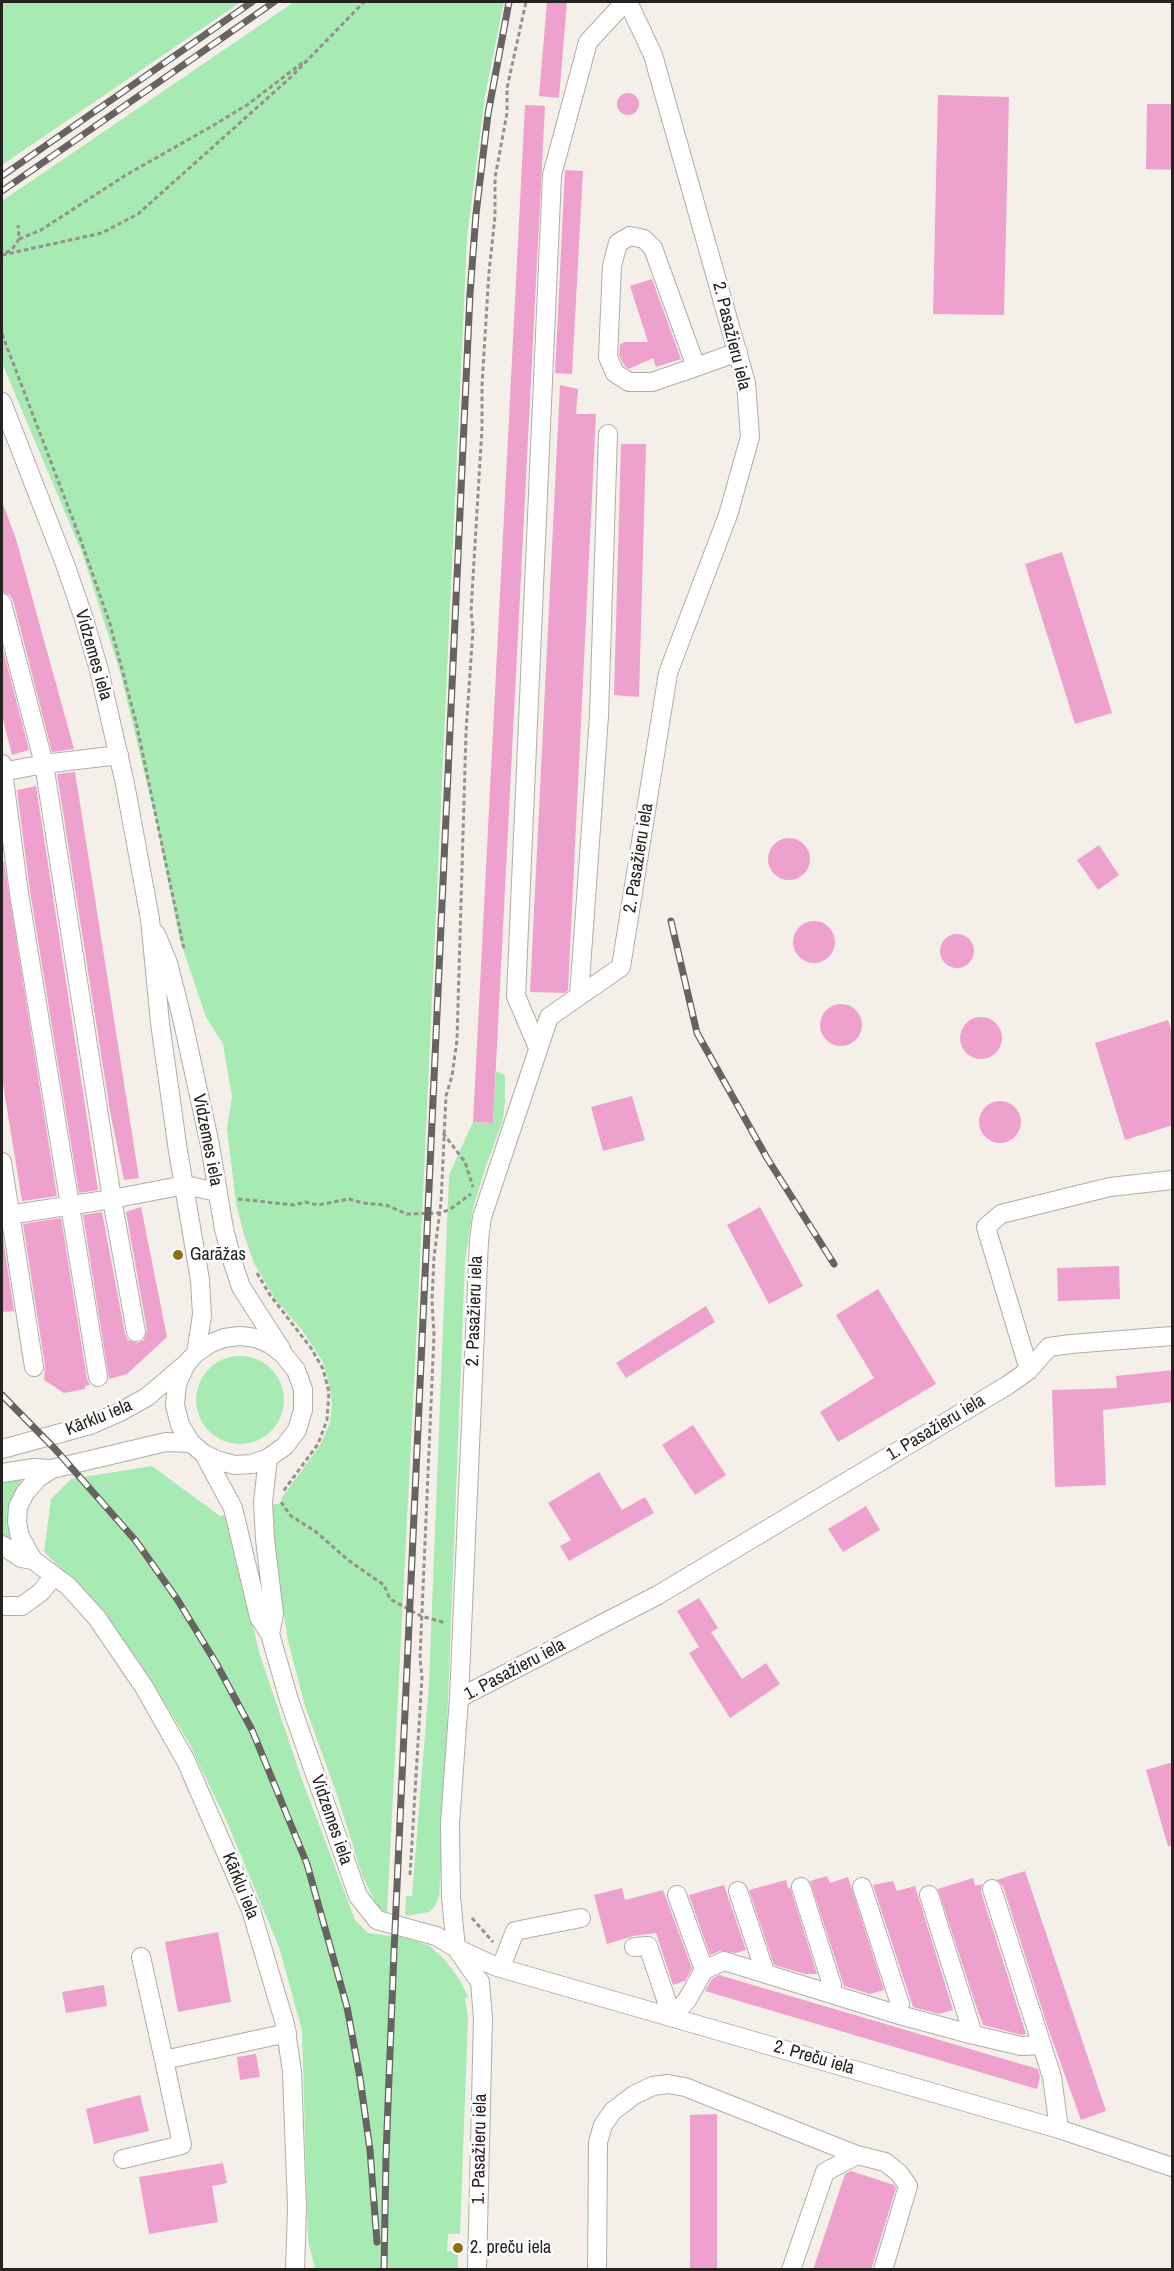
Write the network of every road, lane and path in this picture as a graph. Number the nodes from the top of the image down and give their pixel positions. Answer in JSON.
{"nodes":[{"id":1,"x":364,"y":2,"type":"edge"},
{"id":2,"x":526,"y":2,"type":"edge"},
{"id":3,"x":626,"y":2,"type":"edge"},
{"id":4,"x":312,"y":56,"type":"junction"},
{"id":5,"x":18,"y":225,"type":"dead end"},
{"id":6,"x":19,"y":239,"type":"junction"},
{"id":7,"x":2,"y":255,"type":"edge"},
{"id":8,"x":738,"y":352,"type":"junction"},
{"id":9,"x":696,"y":367,"type":"junction"},
{"id":10,"x":2,"y":402,"type":"edge"},
{"id":11,"x":608,"y":434,"type":"dead end"},
{"id":12,"x":2,"y":603,"type":"edge"},
{"id":13,"x":119,"y":755,"type":"junction"},
{"id":14,"x":44,"y":764,"type":"junction"},
{"id":15,"x":2,"y":769,"type":"edge"},
{"id":16,"x":150,"y":919,"type":"junction"},
{"id":17,"x":579,"y":996,"type":"junction"},
{"id":18,"x":538,"y":1048,"type":"junction"},
{"id":19,"x":443,"y":1133,"type":"junction"},
{"id":20,"x":2,"y":1162,"type":"edge"},
{"id":21,"x":1173,"y":1180,"type":"edge"},
{"id":22,"x":185,"y":1185,"type":"junction"},
{"id":23,"x":474,"y":1192,"type":"junction"},
{"id":24,"x":225,"y":1196,"type":"junction"},
{"id":25,"x":112,"y":1199,"type":"junction"},
{"id":26,"x":70,"y":1206,"type":"junction"},
{"id":27,"x":439,"y":1213,"type":"junction"},
{"id":28,"x":6,"y":1216,"type":"edge"},
{"id":29,"x":482,"y":1217,"type":"junction"},
{"id":30,"x":135,"y":1332,"type":"dead end"},
{"id":31,"x":1173,"y":1336,"type":"edge"},
{"id":32,"x":283,"y":1353,"type":"junction"},
{"id":33,"x":191,"y":1359,"type":"junction"},
{"id":34,"x":34,"y":1367,"type":"dead end"},
{"id":35,"x":1029,"y":1370,"type":"junction"},
{"id":36,"x":98,"y":1377,"type":"dead end"},
{"id":37,"x":197,"y":1448,"type":"junction"},
{"id":38,"x":2,"y":1449,"type":"edge"},
{"id":39,"x":268,"y":1458,"type":"junction"},
{"id":40,"x":52,"y":1468,"type":"junction"},
{"id":41,"x":2,"y":1473,"type":"edge"},
{"id":42,"x":279,"y":1498,"type":"dead end"},
{"id":43,"x":2,"y":1545,"type":"edge"},
{"id":44,"x":33,"y":1560,"type":"junction"},
{"id":45,"x":54,"y":1576,"type":"junction"},
{"id":46,"x":2,"y":1606,"type":"edge"},
{"id":47,"x":421,"y":1616,"type":"junction"},
{"id":48,"x":462,"y":1625,"type":"junction"},
{"id":49,"x":270,"y":1634,"type":"junction"},
{"id":50,"x":459,"y":1698,"type":"junction"},
{"id":51,"x":410,"y":1875,"type":"dead end"},
{"id":52,"x":801,"y":1887,"type":"dead end"},
{"id":53,"x":862,"y":1887,"type":"dead end"},
{"id":54,"x":992,"y":1889,"type":"dead end"},
{"id":55,"x":738,"y":1891,"type":"dead end"},
{"id":56,"x":677,"y":1895,"type":"dead end"},
{"id":57,"x":929,"y":1895,"type":"dead end"},
{"id":58,"x":581,"y":1918,"type":"dead end"},
{"id":59,"x":634,"y":1947,"type":"dead end"},
{"id":60,"x":456,"y":1948,"type":"junction"},
{"id":61,"x":141,"y":1957,"type":"dead end"},
{"id":62,"x":501,"y":1967,"type":"junction"},
{"id":63,"x":704,"y":1970,"type":"junction"},
{"id":64,"x":765,"y":1972,"type":"junction"},
{"id":65,"x":828,"y":1992,"type":"junction"},
{"id":66,"x":896,"y":2014,"type":"junction"},
{"id":67,"x":672,"y":2017,"type":"junction"},
{"id":68,"x":287,"y":2033,"type":"junction"},
{"id":69,"x":970,"y":2034,"type":"junction"},
{"id":70,"x":1042,"y":2045,"type":"junction"},
{"id":71,"x":164,"y":2060,"type":"junction"},
{"id":72,"x":1059,"y":2129,"type":"junction"},
{"id":73,"x":856,"y":2155,"type":"junction"},
{"id":74,"x":123,"y":2159,"type":"dead end"},
{"id":75,"x":1173,"y":2167,"type":"edge"},
{"id":76,"x":295,"y":2270,"type":"edge"},
{"id":77,"x":477,"y":2270,"type":"edge"},
{"id":78,"x":597,"y":2270,"type":"edge"},
{"id":79,"x":791,"y":2270,"type":"edge"},
{"id":80,"x":883,"y":2270,"type":"edge"}],
"edges":[{"from":1,"to":4,"type":"path"},
{"from":2,"to":19,"type":"path"},
{"from":3,"to":8,"type":"street","name":"2. Pasažieru iela"},
{"from":3,"to":18,"type":"street"},
{"from":4,"to":6,"type":"path"},
{"from":4,"to":7,"type":"path"},
{"from":5,"to":6,"type":"path"},
{"from":6,"to":7,"type":"path"},
{"from":8,"to":9,"type":"street"},
{"from":8,"to":17,"type":"street","name":"2. Pasažieru iela"},
{"from":9,"to":9,"type":"street"},
{"from":10,"to":13,"type":"street","name":"Vidzemes iela"},
{"from":11,"to":17,"type":"street"},
{"from":12,"to":14,"type":"street"},
{"from":13,"to":14,"type":"street"},
{"from":13,"to":16,"type":"street","name":"Vidzemes iela"},
{"from":14,"to":15,"type":"street"},
{"from":14,"to":25,"type":"street"},
{"from":15,"to":26,"type":"street"},
{"from":16,"to":22,"type":"street","name":"Vidzemes iela"},
{"from":16,"to":24,"type":"street","name":"Vidzemes iela"},
{"from":17,"to":18,"type":"street","name":"2. Pasažieru iela"},
{"from":18,"to":29,"type":"street","name":"2. Pasažieru iela"},
{"from":19,"to":23,"type":"path"},
{"from":19,"to":27,"type":"path"},
{"from":20,"to":28,"type":"street"},
{"from":21,"to":35,"type":"street"},
{"from":22,"to":24,"type":"street"},
{"from":22,"to":25,"type":"street"},
{"from":22,"to":33,"type":"street","name":"Vidzemes iela"},
{"from":23,"to":27,"type":"path"},
{"from":23,"to":29,"type":"path"},
{"from":24,"to":27,"type":"path"},
{"from":24,"to":32,"type":"street","name":"Vidzemes iela"},
{"from":25,"to":26,"type":"street"},
{"from":25,"to":30,"type":"street"},
{"from":26,"to":28,"type":"street"},
{"from":26,"to":36,"type":"street"},
{"from":27,"to":47,"type":"path"},
{"from":28,"to":34,"type":"street"},
{"from":29,"to":48,"type":"street","name":"2. Pasažieru iela"},
{"from":31,"to":35,"type":"street","name":"1. Pasažieru iela"},
{"from":32,"to":33,"type":"street","name":"Vidzemes iela"},
{"from":32,"to":39,"type":"street","name":"Vidzemes iela"},
{"from":33,"to":37,"type":"street","name":"Vidzemes iela"},
{"from":33,"to":38,"type":"street","name":"Kārklu iela"},
{"from":35,"to":50,"type":"street","name":"1. Pasažieru iela"},
{"from":37,"to":39,"type":"street","name":"Vidzemes iela"},
{"from":37,"to":40,"type":"street","name":"Kārklu iela"},
{"from":37,"to":49,"type":"street","name":"Vidzemes iela"},
{"from":39,"to":49,"type":"street","name":"Vidzemes iela"},
{"from":40,"to":41,"type":"street","name":"Kārklu iela"},
{"from":40,"to":44,"type":"street","name":"Kārklu iela"},
{"from":42,"to":47,"type":"path"},
{"from":43,"to":44,"type":"street","name":"Kārklu iela"},
{"from":44,"to":45,"type":"street","name":"Kārklu iela"},
{"from":45,"to":46,"type":"street"},
{"from":45,"to":68,"type":"street","name":"Kārklu iela"},
{"from":47,"to":48,"type":"path"},
{"from":47,"to":51,"type":"path"},
{"from":48,"to":50,"type":"street","name":"2. Pasažieru iela"},
{"from":49,"to":60,"type":"street","name":"Vidzemes iela"},
{"from":50,"to":60,"type":"street","name":"1. Pasažieru iela"},
{"from":52,"to":65,"type":"street"},
{"from":53,"to":66,"type":"street"},
{"from":54,"to":70,"type":"street"},
{"from":55,"to":64,"type":"street"},
{"from":56,"to":63,"type":"street"},
{"from":57,"to":69,"type":"street"},
{"from":58,"to":62,"type":"street"},
{"from":59,"to":67,"type":"street"},
{"from":60,"to":62,"type":"street","name":"2. Preču iela"},
{"from":60,"to":77,"type":"street","name":"1. Pasažieru iela"},
{"from":61,"to":71,"type":"street"},
{"from":62,"to":67,"type":"street","name":"2. Preču iela"},
{"from":63,"to":64,"type":"street"},
{"from":63,"to":67,"type":"street"},
{"from":64,"to":65,"type":"street"},
{"from":65,"to":66,"type":"street"},
{"from":66,"to":69,"type":"street"},
{"from":67,"to":72,"type":"street","name":"2. Preču iela"},
{"from":68,"to":71,"type":"street"},
{"from":68,"to":76,"type":"street","name":"Kārklu iela"},
{"from":69,"to":70,"type":"street"},
{"from":70,"to":72,"type":"street"},
{"from":71,"to":74,"type":"street"},
{"from":72,"to":75,"type":"street","name":"2. Preču iela"},
{"from":73,"to":78,"type":"street"},
{"from":73,"to":79,"type":"street"},
{"from":73,"to":80,"type":"street"}]}
